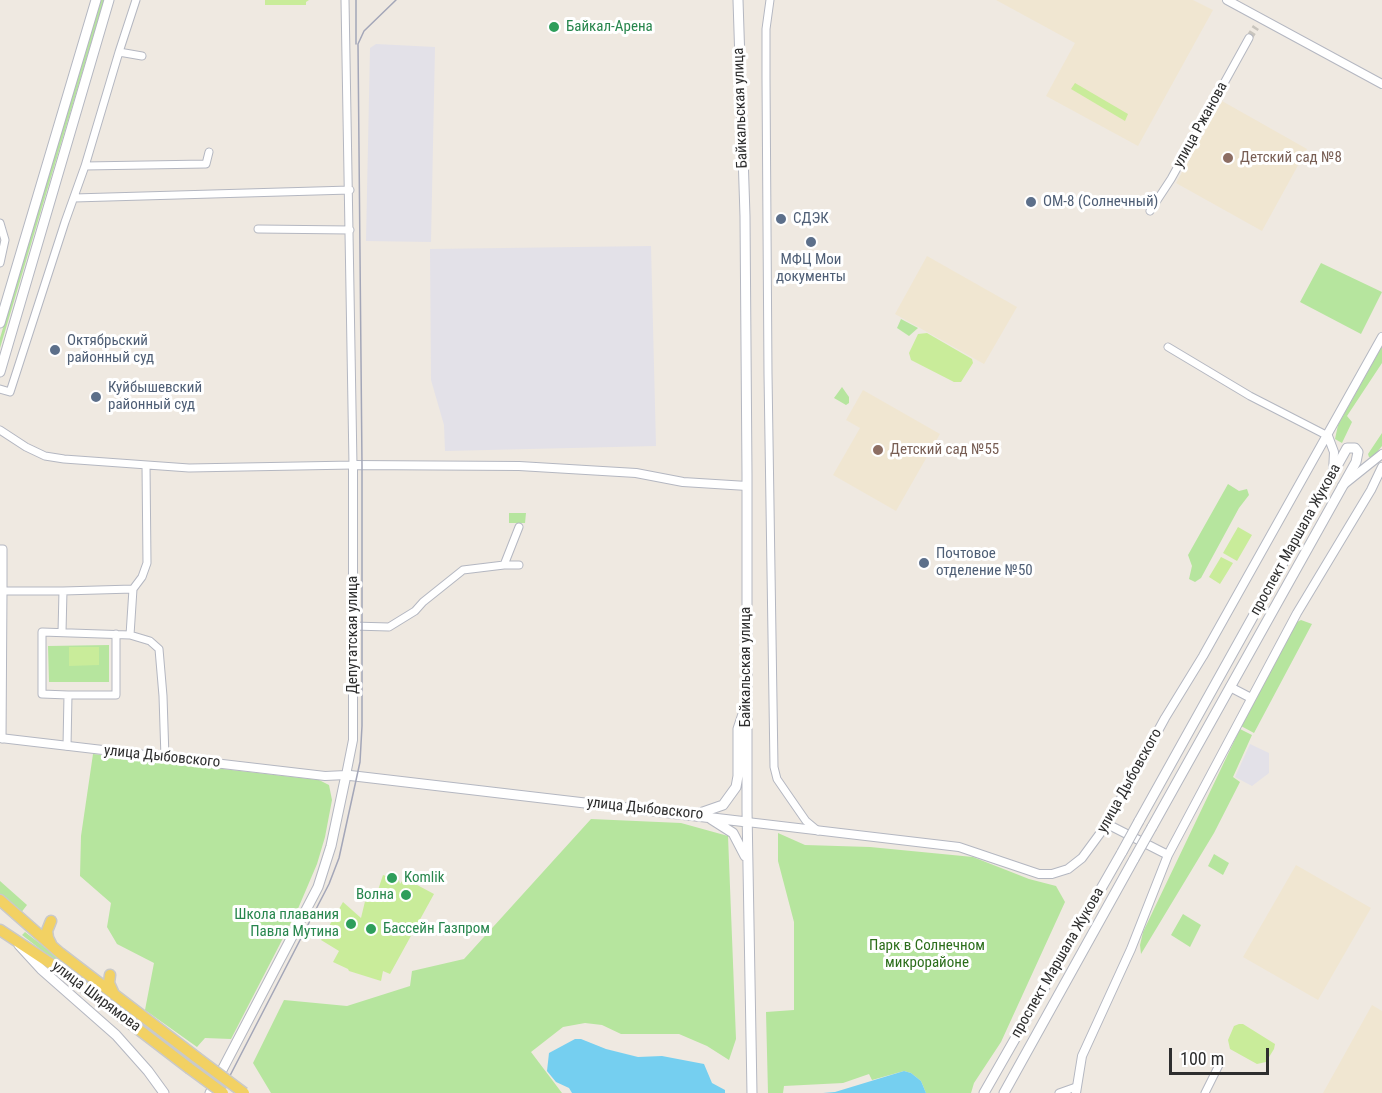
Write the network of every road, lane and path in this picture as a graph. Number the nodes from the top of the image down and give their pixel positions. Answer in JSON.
{"nodes":[{"id":1,"x":96,"y":0,"type":"edge"},
{"id":2,"x":109,"y":0,"type":"edge"},
{"id":3,"x":135,"y":0,"type":"edge"},
{"id":4,"x":345,"y":0,"type":"edge"},
{"id":5,"x":738,"y":0,"type":"edge"},
{"id":6,"x":770,"y":0,"type":"edge"},
{"id":7,"x":1227,"y":0,"type":"edge"},
{"id":8,"x":1250,"y":38,"type":"tunnel mouth"},
{"id":9,"x":119,"y":52,"type":"junction"},
{"id":10,"x":142,"y":56,"type":"dead end"},
{"id":11,"x":1382,"y":84,"type":"edge"},
{"id":12,"x":209,"y":152,"type":"dead end"},
{"id":13,"x":85,"y":166,"type":"junction"},
{"id":14,"x":350,"y":190,"type":"junction"},
{"id":15,"x":74,"y":198,"type":"junction"},
{"id":16,"x":1150,"y":211,"type":"dead end"},
{"id":17,"x":0,"y":223,"type":"edge"},
{"id":18,"x":258,"y":229,"type":"dead end"},
{"id":19,"x":350,"y":230,"type":"junction"},
{"id":20,"x":0,"y":263,"type":"edge"},
{"id":21,"x":0,"y":323,"type":"edge"},
{"id":22,"x":1382,"y":337,"type":"edge"},
{"id":23,"x":1168,"y":347,"type":"dead end"},
{"id":24,"x":0,"y":372,"type":"edge"},
{"id":25,"x":0,"y":389,"type":"edge"},
{"id":26,"x":0,"y":430,"type":"edge"},
{"id":27,"x":1328,"y":436,"type":"junction"},
{"id":28,"x":1382,"y":454,"type":"edge"},
{"id":29,"x":146,"y":465,"type":"junction"},
{"id":30,"x":353,"y":465,"type":"junction"},
{"id":31,"x":1382,"y":467,"type":"edge"},
{"id":32,"x":1334,"y":474,"type":"junction"},
{"id":33,"x":747,"y":486,"type":"junction"},
{"id":34,"x":1342,"y":486,"type":"junction"},
{"id":35,"x":519,"y":527,"type":"dead end"},
{"id":36,"x":0,"y":549,"type":"edge"},
{"id":37,"x":504,"y":565,"type":"junction"},
{"id":38,"x":519,"y":565,"type":"dead end"},
{"id":39,"x":133,"y":589,"type":"junction"},
{"id":40,"x":3,"y":591,"type":"junction"},
{"id":41,"x":63,"y":591,"type":"junction"},
{"id":42,"x":353,"y":627,"type":"junction"},
{"id":43,"x":62,"y":632,"type":"junction"},
{"id":44,"x":116,"y":634,"type":"junction"},
{"id":45,"x":130,"y":634,"type":"junction"},
{"id":46,"x":1230,"y":687,"type":"junction"},
{"id":47,"x":68,"y":694,"type":"junction"},
{"id":48,"x":1251,"y":698,"type":"junction"},
{"id":49,"x":746,"y":705,"type":"junction"},
{"id":50,"x":1,"y":738,"type":"edge"},
{"id":51,"x":67,"y":746,"type":"junction"},
{"id":52,"x":165,"y":758,"type":"junction"},
{"id":53,"x":346,"y":775,"type":"junction"},
{"id":54,"x":699,"y":815,"type":"junction"},
{"id":55,"x":747,"y":822,"type":"junction"},
{"id":56,"x":1107,"y":824,"type":"junction"},
{"id":57,"x":819,"y":831,"type":"junction"},
{"id":58,"x":1168,"y":855,"type":"junction"},
{"id":59,"x":747,"y":862,"type":"junction"},
{"id":60,"x":0,"y":900,"type":"edge"},
{"id":61,"x":51,"y":921,"type":"dead end"},
{"id":62,"x":0,"y":930,"type":"edge"},
{"id":63,"x":14,"y":938,"type":"junction"},
{"id":64,"x":60,"y":953,"type":"junction"},
{"id":65,"x":110,"y":975,"type":"dead end"},
{"id":66,"x":113,"y":992,"type":"junction"},
{"id":67,"x":1220,"y":1065,"type":"dead end"},
{"id":68,"x":1076,"y":1090,"type":"edge"},
{"id":69,"x":164,"y":1093,"type":"edge"},
{"id":70,"x":210,"y":1093,"type":"edge"},
{"id":71,"x":223,"y":1093,"type":"edge"},
{"id":72,"x":244,"y":1093,"type":"edge"},
{"id":73,"x":752,"y":1093,"type":"edge"},
{"id":74,"x":984,"y":1093,"type":"edge"},
{"id":75,"x":1004,"y":1093,"type":"edge"},
{"id":76,"x":1059,"y":1093,"type":"edge"},
{"id":77,"x":1205,"y":1093,"type":"edge"}],
"edges":[{"from":1,"to":21,"type":"main road"},
{"from":2,"to":24,"type":"main road"},
{"from":3,"to":9,"type":"street"},
{"from":4,"to":14,"type":"street","name":"Депутатская улица"},
{"from":5,"to":33,"type":"main road","name":"Байкальская улица"},
{"from":6,"to":57,"type":"street"},
{"from":7,"to":11,"type":"street"},
{"from":8,"to":16,"type":"street","name":"улица Ржанова"},
{"from":9,"to":10,"type":"street"},
{"from":9,"to":13,"type":"street"},
{"from":12,"to":13,"type":"street"},
{"from":13,"to":15,"type":"street"},
{"from":14,"to":15,"type":"street"},
{"from":14,"to":19,"type":"street","name":"Депутатская улица"},
{"from":15,"to":25,"type":"street"},
{"from":17,"to":20,"type":"street"},
{"from":18,"to":19,"type":"street"},
{"from":19,"to":30,"type":"street","name":"Депутатская улица"},
{"from":22,"to":27,"type":"street","name":"улица Дыбовского"},
{"from":23,"to":27,"type":"street"},
{"from":26,"to":29,"type":"street"},
{"from":27,"to":32,"type":"street"},
{"from":27,"to":56,"type":"street","name":"улица Дыбовского"},
{"from":28,"to":34,"type":"street"},
{"from":29,"to":30,"type":"street"},
{"from":29,"to":39,"type":"street"},
{"from":30,"to":33,"type":"street"},
{"from":30,"to":42,"type":"street","name":"Депутатская улица"},
{"from":31,"to":48,"type":"street"},
{"from":32,"to":34,"type":"main road","name":"проспект Маршала Жукова"},
{"from":32,"to":74,"type":"main road","name":"проспект Маршала Жукова","bridge":true},
{"from":33,"to":49,"type":"main road","name":"Байкальская улица"},
{"from":34,"to":46,"type":"main road","name":"проспект Маршала Жукова"},
{"from":35,"to":37,"type":"street"},
{"from":36,"to":40,"type":"street"},
{"from":37,"to":38,"type":"street"},
{"from":37,"to":42,"type":"street"},
{"from":39,"to":41,"type":"street"},
{"from":39,"to":45,"type":"street"},
{"from":40,"to":41,"type":"street"},
{"from":40,"to":50,"type":"street"},
{"from":41,"to":43,"type":"street"},
{"from":42,"to":53,"type":"street","name":"Депутатская улица"},
{"from":43,"to":44,"type":"street"},
{"from":43,"to":47,"type":"street"},
{"from":44,"to":45,"type":"street"},
{"from":44,"to":47,"type":"street"},
{"from":45,"to":52,"type":"street"},
{"from":46,"to":48,"type":"street"},
{"from":46,"to":75,"type":"main road","name":"проспект Маршала Жукова","bridge":true},
{"from":47,"to":51,"type":"street"},
{"from":48,"to":58,"type":"street"},
{"from":49,"to":54,"type":"main road"},
{"from":49,"to":55,"type":"main road","name":"Байкальская улица"},
{"from":50,"to":51,"type":"street","name":"улица Дыбовского"},
{"from":51,"to":52,"type":"street","name":"улица Дыбовского"},
{"from":52,"to":53,"type":"street","name":"улица Дыбовского"},
{"from":53,"to":54,"type":"main road","name":"улица Дыбовского"},
{"from":53,"to":70,"type":"main road","name":"Депутатская улица"},
{"from":54,"to":55,"type":"main road","name":"улица Дыбовского"},
{"from":54,"to":59,"type":"main road"},
{"from":55,"to":57,"type":"street","name":"улица Дыбовского"},
{"from":55,"to":59,"type":"main road","name":"Байкальская улица"},
{"from":56,"to":57,"type":"street","name":"улица Дыбовского"},
{"from":56,"to":58,"type":"street"},
{"from":58,"to":68,"type":"street"},
{"from":59,"to":73,"type":"main road","name":"Байкальская улица"},
{"from":60,"to":64,"type":"main road"},
{"from":61,"to":64,"type":"main road"},
{"from":62,"to":63,"type":"main road","name":"улица Ширямова"},
{"from":63,"to":69,"type":"main road"},
{"from":63,"to":71,"type":"main road","name":"улица Ширямова","bridge":true},
{"from":64,"to":66,"type":"main road"},
{"from":65,"to":66,"type":"main road"},
{"from":66,"to":72,"type":"main road","bridge":true},
{"from":67,"to":77,"type":"street"},
{"from":68,"to":76,"type":"street"}]}
